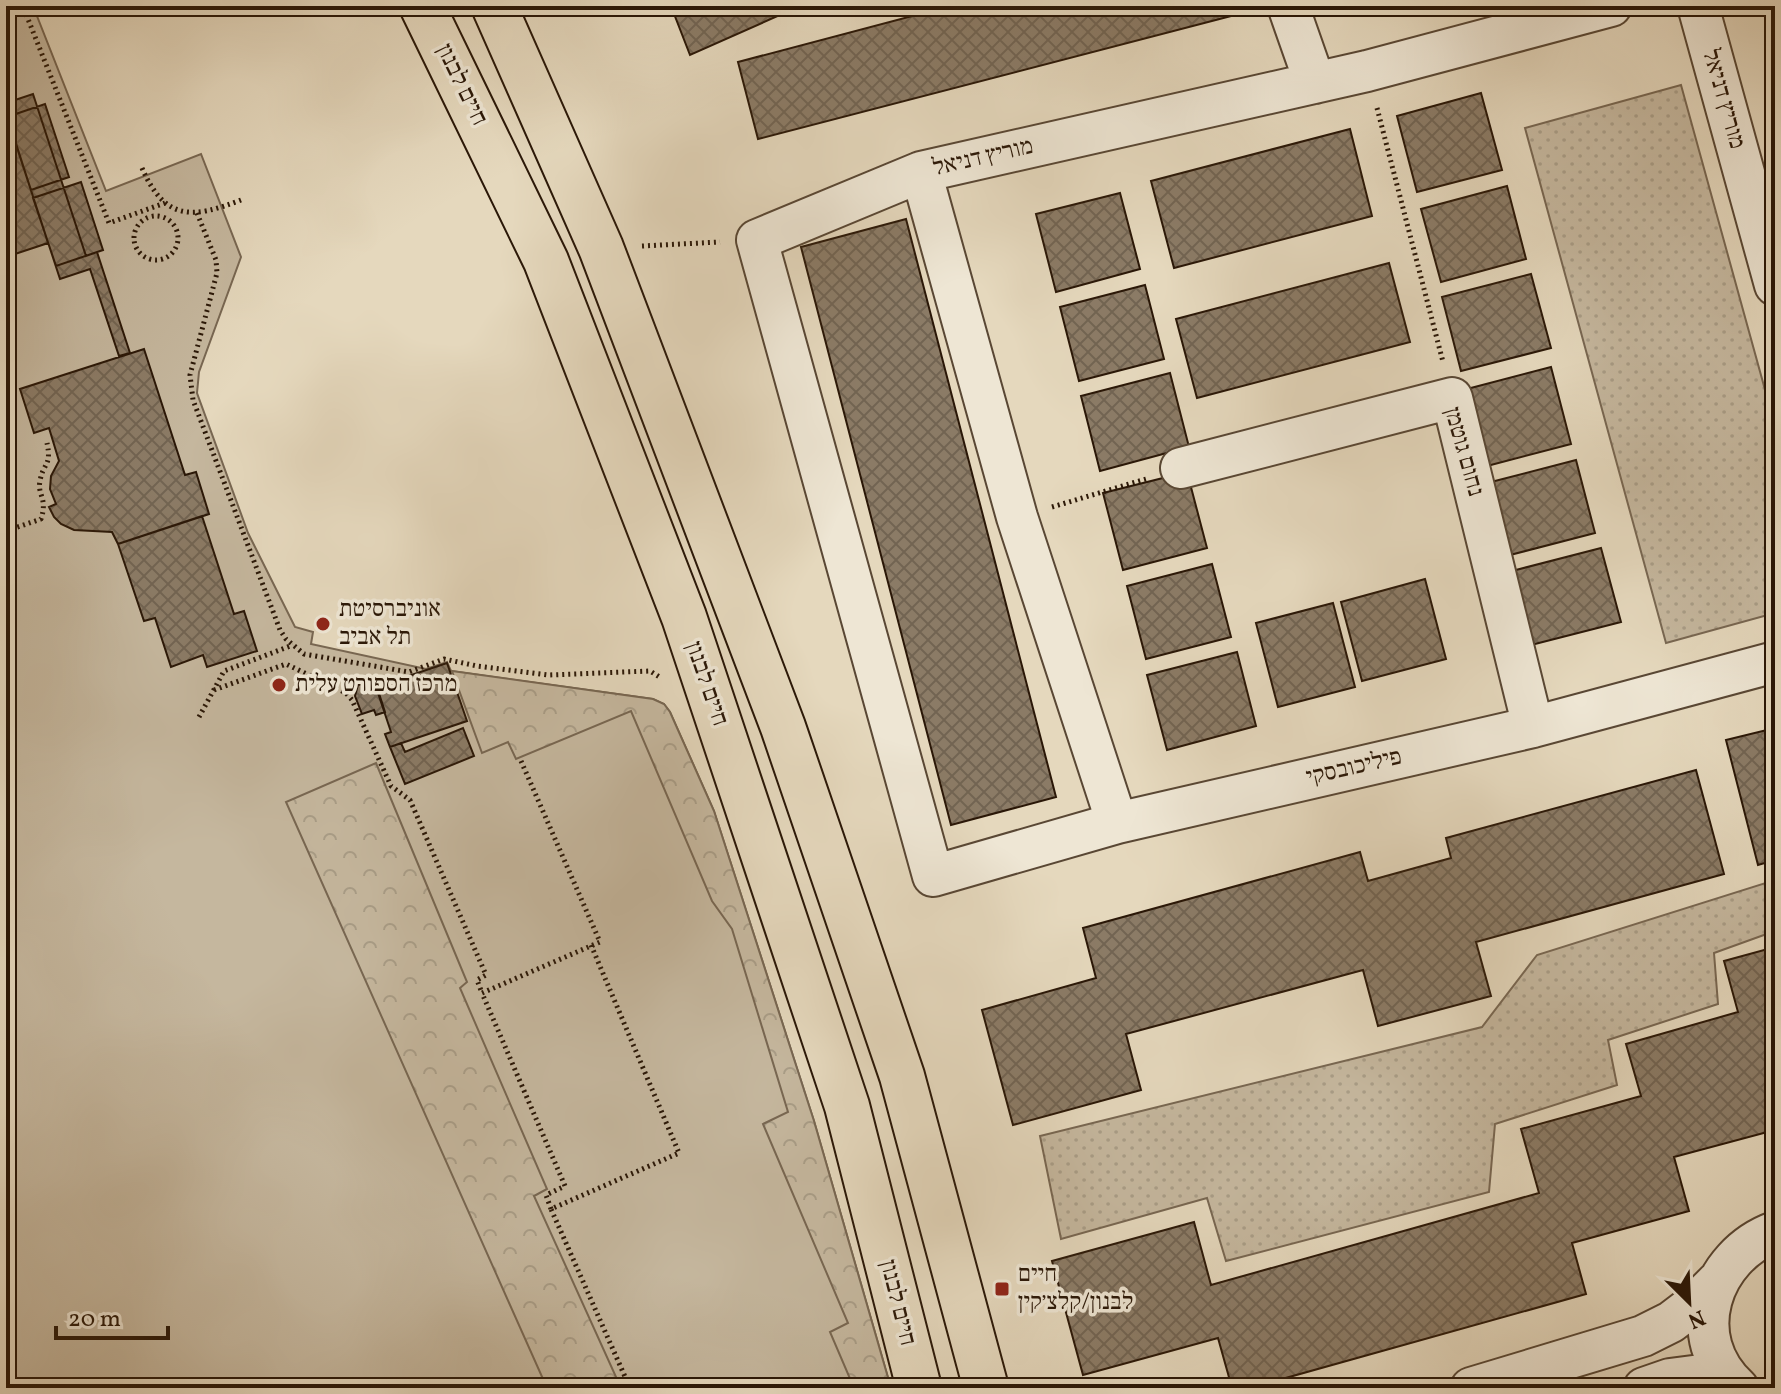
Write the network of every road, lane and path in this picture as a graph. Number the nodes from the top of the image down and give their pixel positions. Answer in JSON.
{"nodes":[{"id":1,"x":422,"y":6,"type":"edge"},
{"id":2,"x":494,"y":6,"type":"edge"},
{"id":3,"x":1288,"y":6,"type":"edge"},
{"id":4,"x":1611,"y":6,"type":"edge"},
{"id":5,"x":1698,"y":6,"type":"edge"},
{"id":6,"x":24,"y":9,"type":"dead end"},
{"id":7,"x":1367,"y":71,"type":"junction"},
{"id":8,"x":1315,"y":83,"type":"junction"},
{"id":9,"x":142,"y":168,"type":"dead end"},
{"id":10,"x":921,"y":172,"type":"junction"},
{"id":11,"x":241,"y":200,"type":"dead end"},
{"id":12,"x":165,"y":203,"type":"junction"},
{"id":13,"x":184,"y":213,"type":"junction"},
{"id":14,"x":197,"y":213,"type":"junction"},
{"id":15,"x":134,"y":214,"type":"junction"},
{"id":16,"x":138,"y":225,"type":"junction"},
{"id":17,"x":174,"y":226,"type":"junction"},
{"id":18,"x":757,"y":240,"type":"junction"},
{"id":19,"x":601,"y":248,"type":"junction"},
{"id":20,"x":1775,"y":285,"type":"edge"},
{"id":21,"x":1452,"y":398,"type":"junction"},
{"id":22,"x":47,"y":443,"type":"dead end"},
{"id":23,"x":1181,"y":468,"type":"joint"},
{"id":24,"x":1017,"y":517,"type":"junction"},
{"id":25,"x":6,"y":531,"type":"edge"},
{"id":26,"x":293,"y":645,"type":"junction"},
{"id":27,"x":1775,"y":662,"type":"edge"},
{"id":28,"x":670,"y":687,"type":"dead end"},
{"id":29,"x":214,"y":690,"type":"junction"},
{"id":30,"x":199,"y":717,"type":"dead end"},
{"id":31,"x":1533,"y":727,"type":"junction"},
{"id":32,"x":521,"y":761,"type":"dead end"},
{"id":33,"x":1117,"y":823,"type":"junction"},
{"id":34,"x":591,"y":945,"type":"junction"},
{"id":35,"x":482,"y":993,"type":"junction"},
{"id":36,"x":551,"y":1209,"type":"junction"},
{"id":37,"x":1775,"y":1232,"type":"edge"},
{"id":38,"x":1717,"y":1282,"type":"junction"},
{"id":39,"x":1731,"y":1380,"type":"edge"},
{"id":40,"x":630,"y":1388,"type":"edge"},
{"id":41,"x":919,"y":1388,"type":"edge"},
{"id":42,"x":986,"y":1388,"type":"edge"},
{"id":43,"x":1471,"y":1388,"type":"edge"},
{"id":44,"x":1644,"y":1388,"type":"edge"}],
"edges":[{"from":1,"to":41,"type":"main road","name":"חיים לבנון"},
{"from":2,"to":19,"type":"main road"},
{"from":3,"to":8,"type":"street"},
{"from":4,"to":7,"type":"street","name":"מוריץ דניאל"},
{"from":5,"to":20,"type":"street","name":"מוריץ דניאל"},
{"from":6,"to":15,"type":"path"},
{"from":7,"to":8,"type":"street","name":"מוריץ דניאל"},
{"from":7,"to":21,"type":"path"},
{"from":8,"to":10,"type":"street","name":"מוריץ דניאל"},
{"from":9,"to":12,"type":"path"},
{"from":10,"to":18,"type":"street"},
{"from":10,"to":24,"type":"street","name":"מוריץ דניאל"},
{"from":11,"to":14,"type":"path"},
{"from":12,"to":13,"type":"path"},
{"from":12,"to":15,"type":"path"},
{"from":13,"to":14,"type":"path"},
{"from":13,"to":17,"type":"path"},
{"from":14,"to":26,"type":"path"},
{"from":15,"to":16,"type":"path"},
{"from":16,"to":17,"type":"path"},
{"from":16,"to":17,"type":"path"},
{"from":18,"to":19,"type":"path"},
{"from":18,"to":33,"type":"street","name":"פיליכובסקי"},
{"from":19,"to":42,"type":"main road"},
{"from":21,"to":23,"type":"street","name":"נחום גוטמן"},
{"from":21,"to":31,"type":"street","name":"נחום גוטמן"},
{"from":22,"to":25,"type":"path"},
{"from":23,"to":24,"type":"path"},
{"from":24,"to":33,"type":"street","name":"מוריץ דניאל"},
{"from":26,"to":28,"type":"path"},
{"from":26,"to":29,"type":"path"},
{"from":27,"to":31,"type":"street","name":"פיליכובסקי"},
{"from":29,"to":30,"type":"path"},
{"from":29,"to":35,"type":"path"},
{"from":31,"to":33,"type":"street","name":"פיליכובסקי"},
{"from":32,"to":34,"type":"path"},
{"from":34,"to":35,"type":"path"},
{"from":34,"to":36,"type":"path"},
{"from":35,"to":36,"type":"path"},
{"from":36,"to":40,"type":"path"},
{"from":37,"to":38,"type":"street"},
{"from":38,"to":39,"type":"street"},
{"from":38,"to":43,"type":"street"},
{"from":39,"to":44,"type":"street"}]}
